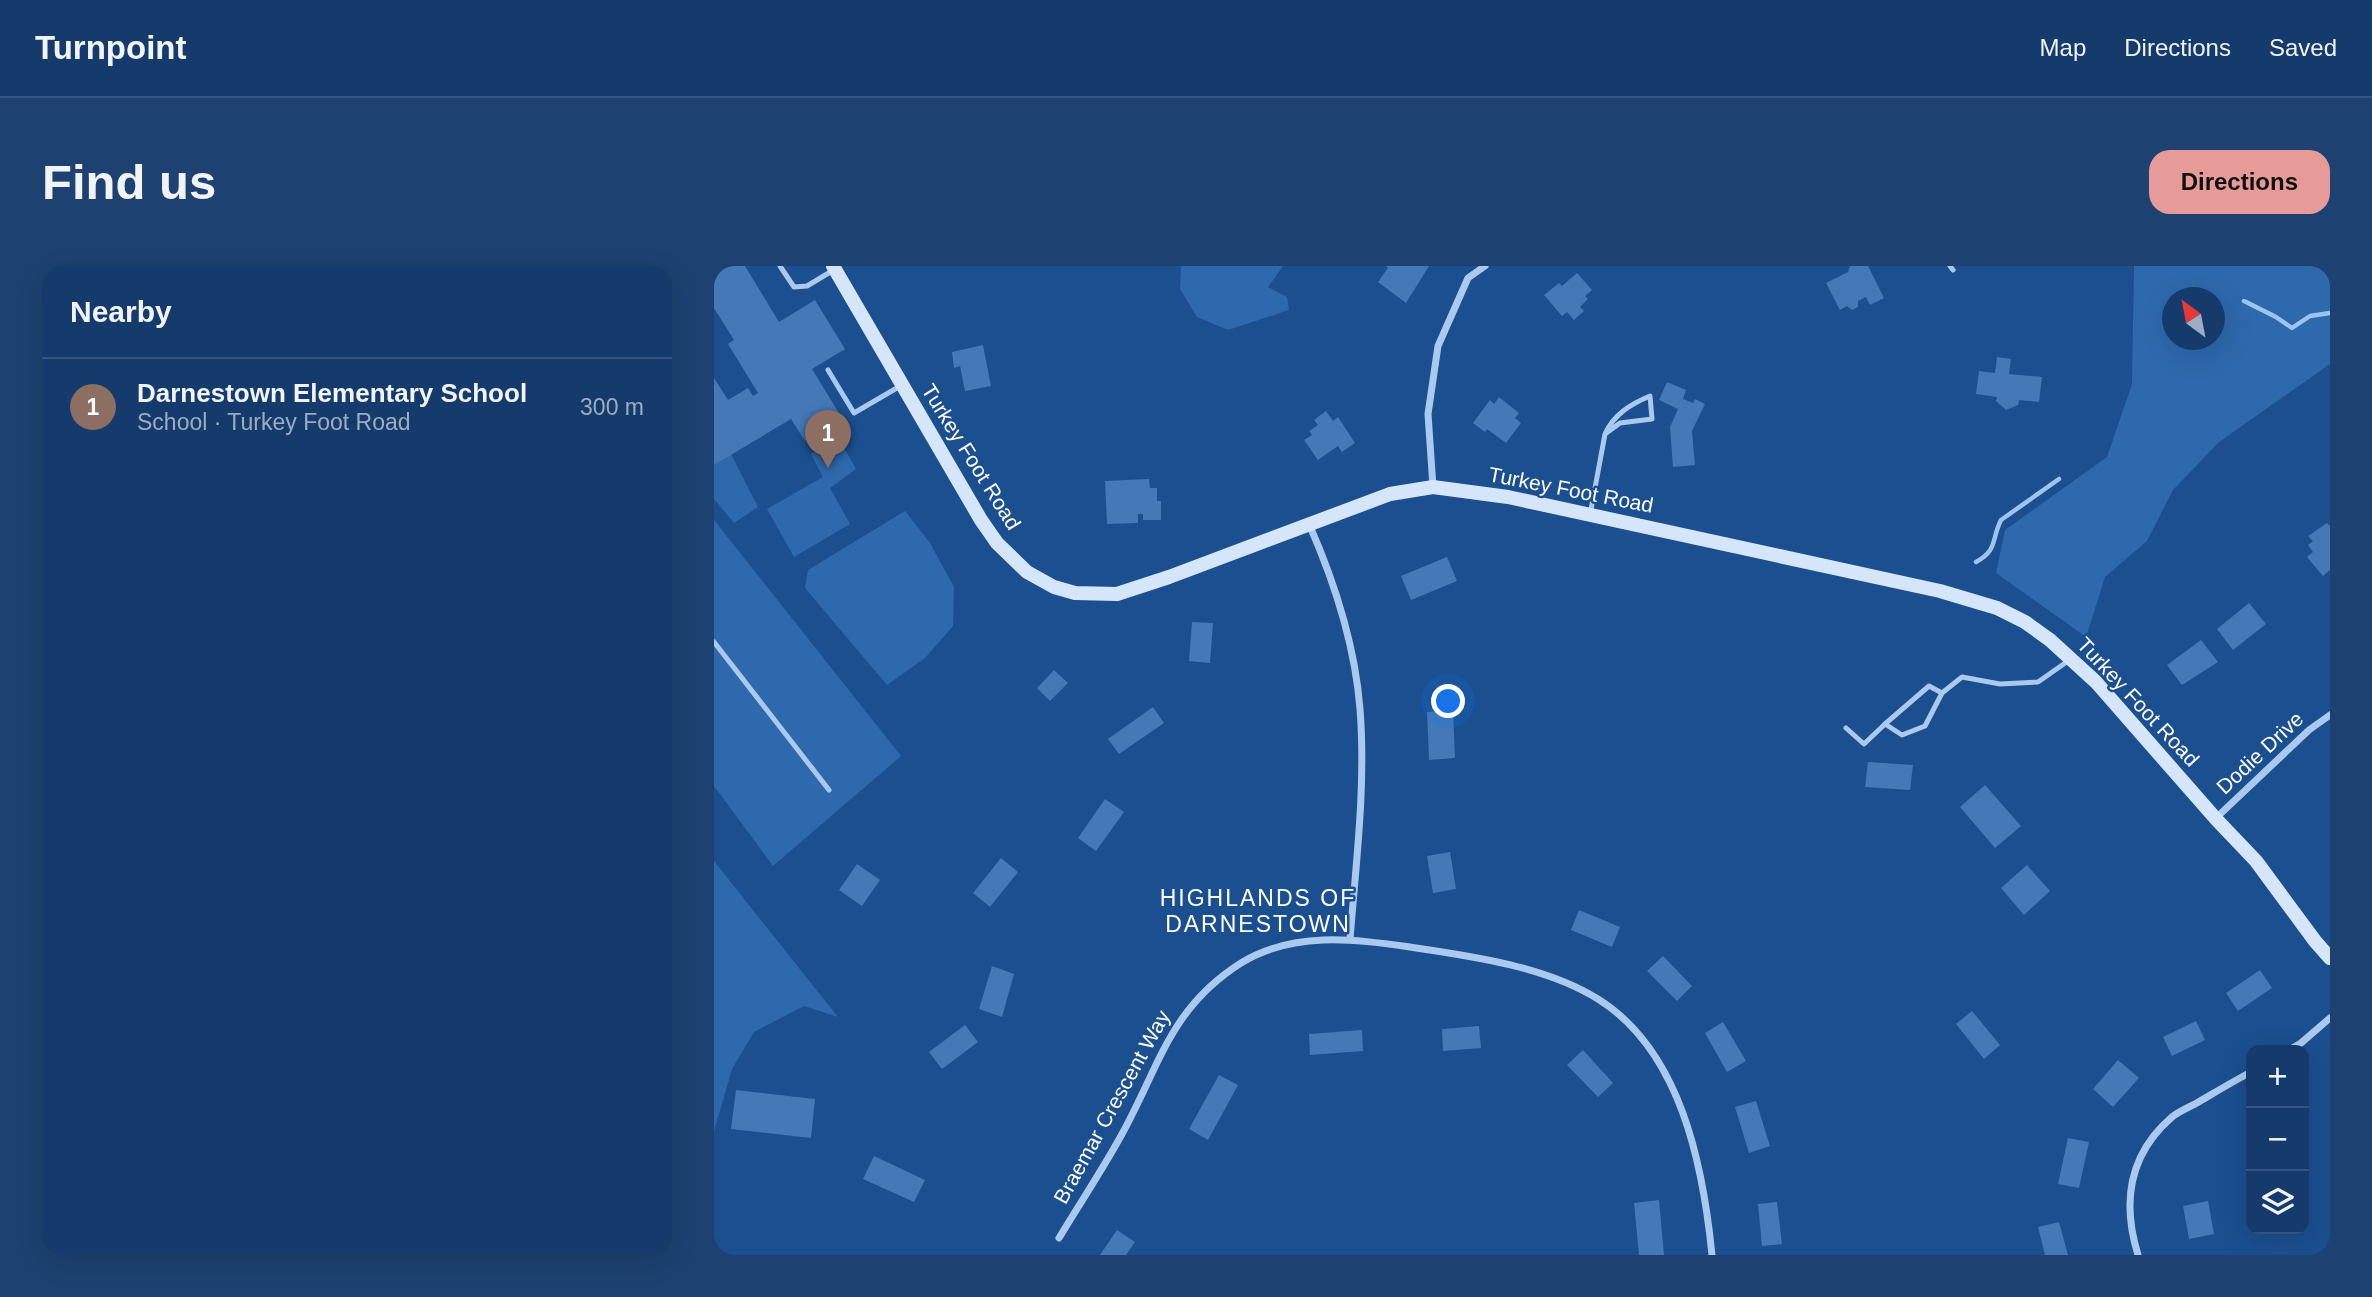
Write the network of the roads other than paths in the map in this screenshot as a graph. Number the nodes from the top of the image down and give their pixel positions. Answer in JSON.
{"nodes":[{"id":1,"x":780,"y":266,"type":"edge"},
{"id":2,"x":1485,"y":266,"type":"edge"},
{"id":3,"x":834,"y":268,"type":"edge"},
{"id":4,"x":828,"y":370,"type":"dead end"},
{"id":5,"x":902,"y":385,"type":"junction"},
{"id":6,"x":1605,"y":434,"type":"junction"},
{"id":7,"x":1433,"y":487,"type":"junction"},
{"id":8,"x":1590,"y":515,"type":"junction"},
{"id":9,"x":1308,"y":524,"type":"junction"},
{"id":10,"x":714,"y":642,"type":"edge"},
{"id":11,"x":2071,"y":659,"type":"junction"},
{"id":12,"x":1942,"y":693,"type":"junction"},
{"id":13,"x":2330,"y":715,"type":"edge"},
{"id":14,"x":1885,"y":724,"type":"junction"},
{"id":15,"x":1846,"y":728,"type":"dead end"},
{"id":16,"x":829,"y":790,"type":"dead end"},
{"id":17,"x":2216,"y":819,"type":"junction"},
{"id":18,"x":1350,"y":939,"type":"junction"},
{"id":19,"x":2330,"y":958,"type":"edge"},
{"id":20,"x":2330,"y":1018,"type":"edge"},
{"id":21,"x":2298,"y":1045,"type":"edge"},
{"id":22,"x":2246,"y":1075,"type":"edge"},
{"id":23,"x":1059,"y":1238,"type":"dead end"},
{"id":24,"x":1712,"y":1255,"type":"edge"},
{"id":25,"x":2138,"y":1255,"type":"edge"}],
"edges":[{"from":1,"to":3,"type":"lane"},
{"from":2,"to":7,"type":"street"},
{"from":3,"to":5,"type":"street","name":"Turkey Foot Road"},
{"from":4,"to":5,"type":"lane"},
{"from":5,"to":9,"type":"street","name":"Turkey Foot Road"},
{"from":6,"to":6,"type":"lane"},
{"from":6,"to":8,"type":"lane"},
{"from":7,"to":8,"type":"street","name":"Turkey Foot Road"},
{"from":7,"to":9,"type":"street","name":"Turkey Foot Road"},
{"from":8,"to":11,"type":"street","name":"Turkey Foot Road"},
{"from":9,"to":18,"type":"street"},
{"from":10,"to":16,"type":"lane"},
{"from":11,"to":12,"type":"lane"},
{"from":11,"to":17,"type":"street","name":"Turkey Foot Road"},
{"from":12,"to":14,"type":"lane"},
{"from":12,"to":14,"type":"lane"},
{"from":13,"to":17,"type":"street","name":"Dodie Drive"},
{"from":14,"to":15,"type":"lane"},
{"from":17,"to":19,"type":"street","name":"Turkey Foot Road"},
{"from":18,"to":23,"type":"street","name":"Braemar Crescent Way"},
{"from":18,"to":24,"type":"street","name":"Braemar Crescent Way"},
{"from":20,"to":21,"type":"street"},
{"from":22,"to":25,"type":"street"}]}
